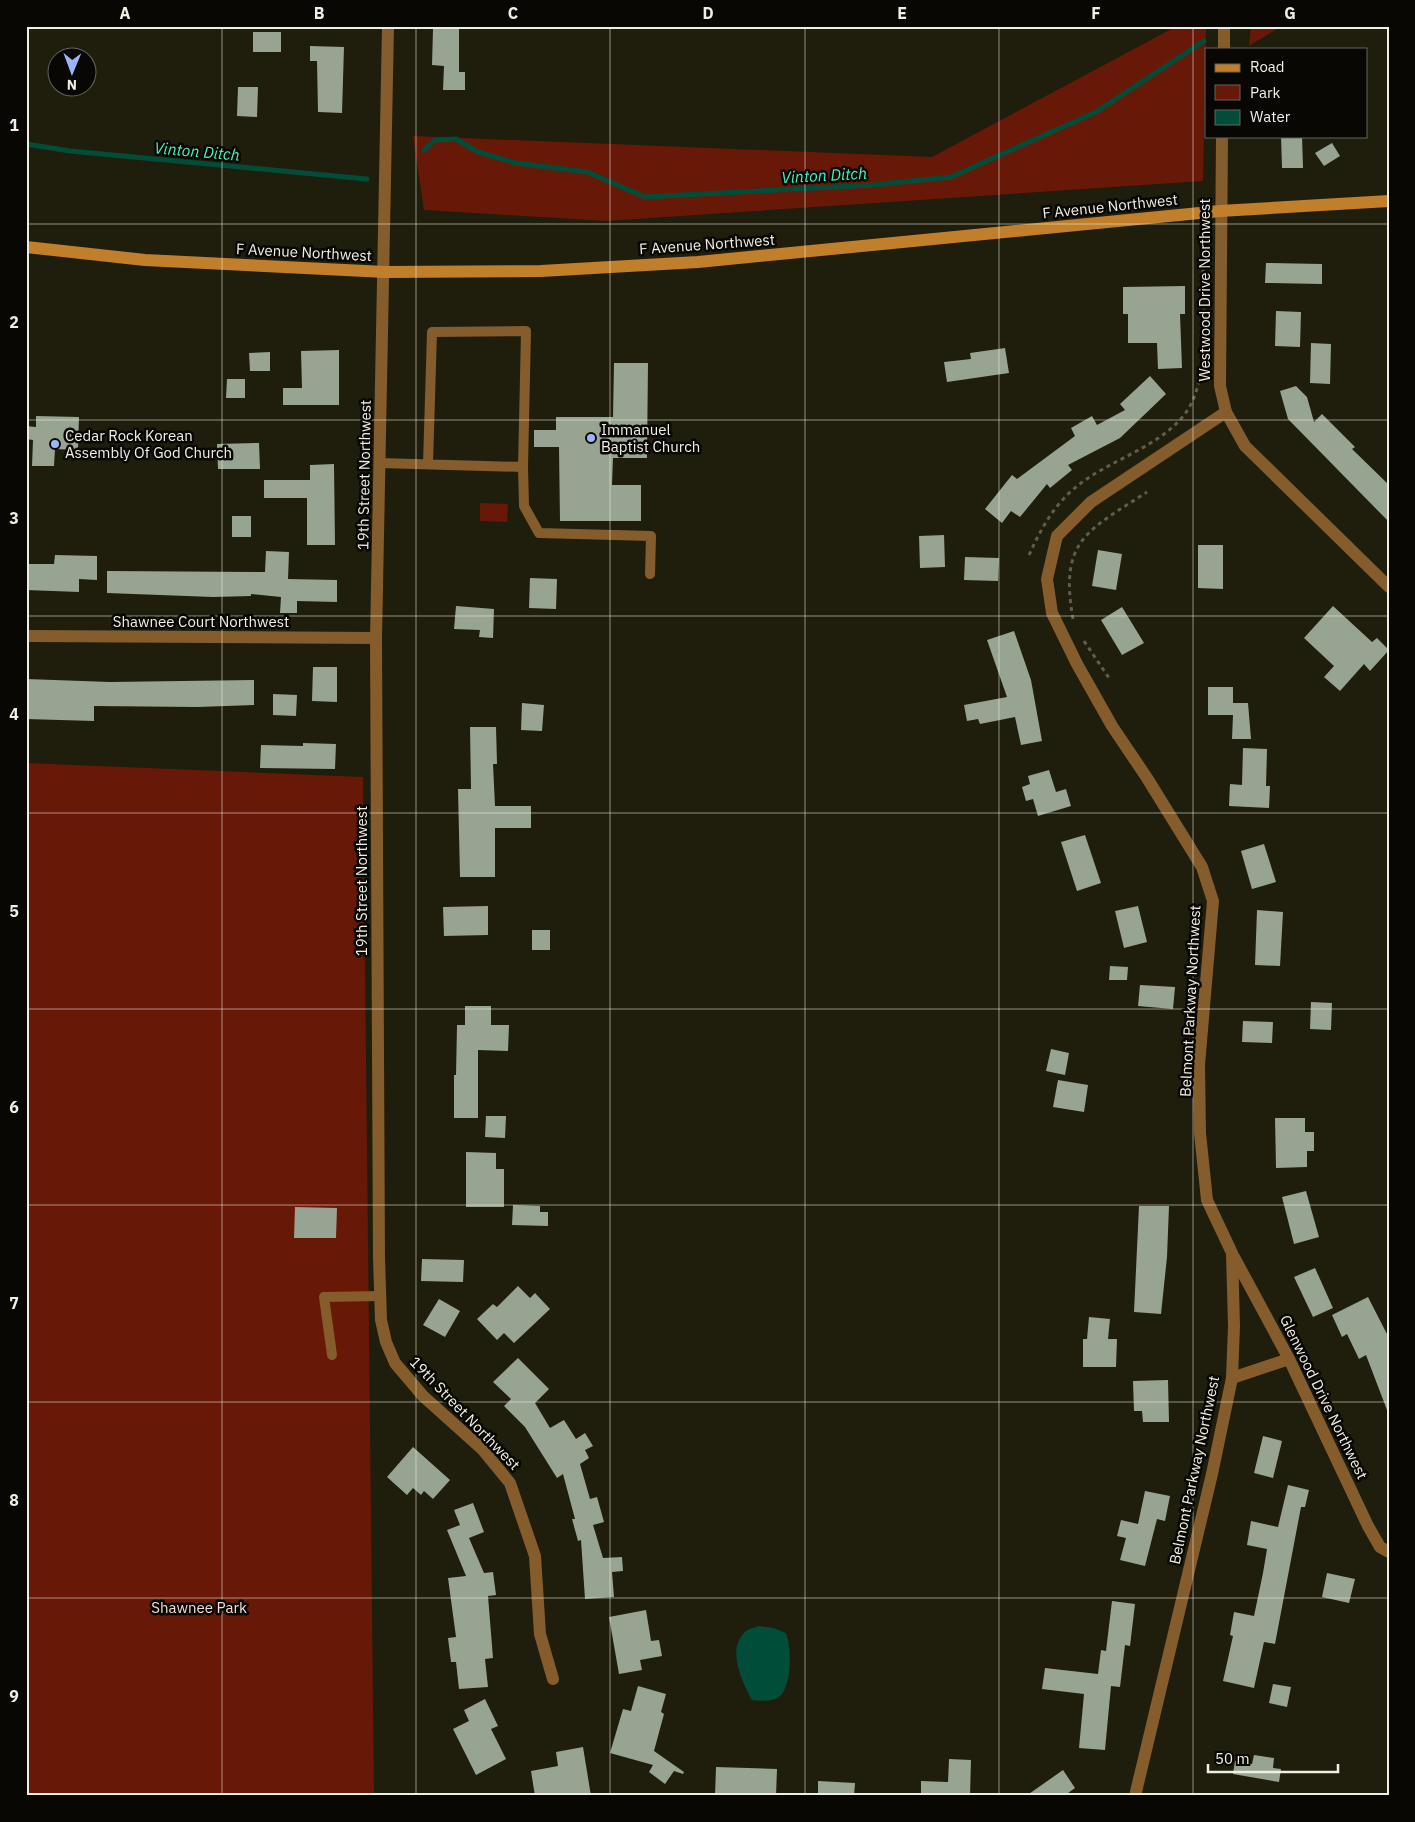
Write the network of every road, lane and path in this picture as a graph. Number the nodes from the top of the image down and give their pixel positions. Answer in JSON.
{"nodes":[{"id":1,"x":388,"y":26,"type":"edge"},
{"id":2,"x":1224,"y":26,"type":"edge"},
{"id":3,"x":1224,"y":48,"type":"edge"},
{"id":4,"x":1222,"y":138,"type":"edge"},
{"id":5,"x":1389,"y":201,"type":"edge"},
{"id":6,"x":1220,"y":211,"type":"junction"},
{"id":7,"x":26,"y":247,"type":"edge"},
{"id":8,"x":1203,"y":265,"type":"dead end"},
{"id":9,"x":385,"y":272,"type":"junction"},
{"id":10,"x":1226,"y":412,"type":"junction"},
{"id":11,"x":380,"y":463,"type":"junction"},
{"id":12,"x":428,"y":464,"type":"junction"},
{"id":13,"x":523,"y":467,"type":"junction"},
{"id":14,"x":1147,"y":492,"type":"dead end"},
{"id":15,"x":1029,"y":555,"type":"dead end"},
{"id":16,"x":650,"y":574,"type":"dead end"},
{"id":17,"x":1389,"y":587,"type":"edge"},
{"id":18,"x":1076,"y":627,"type":"dead end"},
{"id":19,"x":1080,"y":633,"type":"dead end"},
{"id":20,"x":26,"y":636,"type":"edge"},
{"id":21,"x":376,"y":638,"type":"junction"},
{"id":22,"x":1109,"y":678,"type":"dead end"},
{"id":23,"x":1232,"y":1254,"type":"junction"},
{"id":24,"x":380,"y":1296,"type":"junction"},
{"id":25,"x":332,"y":1355,"type":"dead end"},
{"id":26,"x":1289,"y":1359,"type":"junction"},
{"id":27,"x":1232,"y":1378,"type":"junction"},
{"id":28,"x":1389,"y":1552,"type":"edge"},
{"id":29,"x":553,"y":1679,"type":"dead end"},
{"id":30,"x":1136,"y":1796,"type":"edge"}],
"edges":[{"from":1,"to":9,"type":"street","name":"19th Street Northwest"},
{"from":2,"to":3,"type":"street"},
{"from":4,"to":6,"type":"street","name":"Westwood Drive Northwest"},
{"from":5,"to":6,"type":"main road","name":"F Avenue Northwest"},
{"from":6,"to":9,"type":"main road","name":"F Avenue Northwest"},
{"from":6,"to":10,"type":"street","name":"Westwood Drive Northwest"},
{"from":7,"to":9,"type":"main road","name":"F Avenue Northwest"},
{"from":8,"to":15,"type":"path"},
{"from":9,"to":11,"type":"street","name":"19th Street Northwest"},
{"from":10,"to":17,"type":"street","name":"Westwood Drive Northwest"},
{"from":10,"to":23,"type":"street","name":"Belmont Parkway Northwest"},
{"from":11,"to":12,"type":"lane"},
{"from":11,"to":21,"type":"street","name":"19th Street Northwest"},
{"from":12,"to":13,"type":"lane"},
{"from":12,"to":13,"type":"lane"},
{"from":13,"to":16,"type":"lane"},
{"from":14,"to":18,"type":"path"},
{"from":19,"to":22,"type":"path"},
{"from":20,"to":21,"type":"street","name":"Shawnee Court Northwest"},
{"from":21,"to":24,"type":"street","name":"19th Street Northwest"},
{"from":23,"to":26,"type":"street","name":"Glenwood Drive Northwest"},
{"from":23,"to":27,"type":"street","name":"Belmont Parkway Northwest"},
{"from":24,"to":25,"type":"lane"},
{"from":24,"to":29,"type":"street","name":"19th Street Northwest"},
{"from":26,"to":27,"type":"street"},
{"from":26,"to":28,"type":"street","name":"Glenwood Drive Northwest"},
{"from":27,"to":30,"type":"street","name":"Belmont Parkway Northwest"}]}
